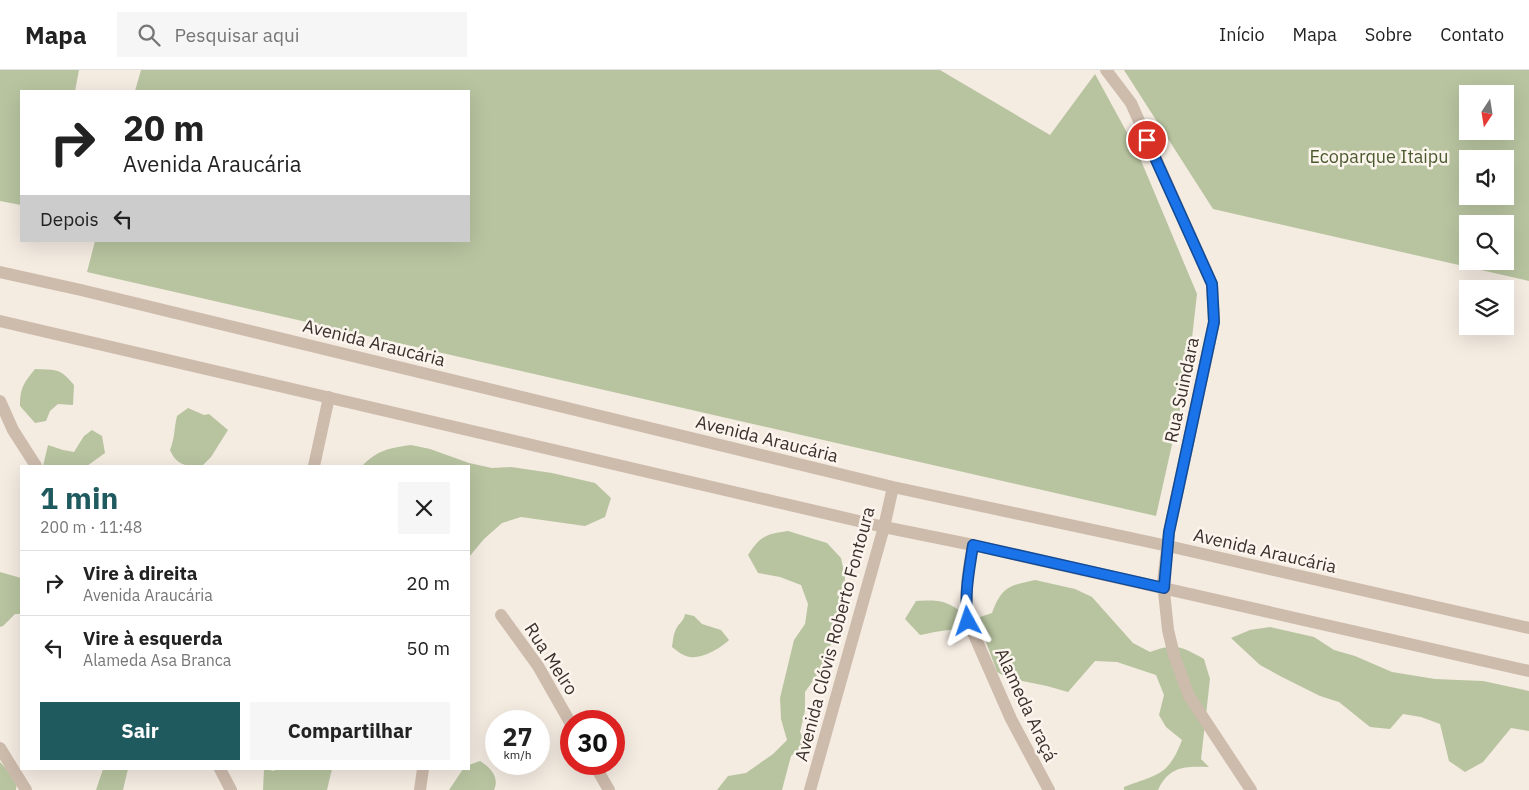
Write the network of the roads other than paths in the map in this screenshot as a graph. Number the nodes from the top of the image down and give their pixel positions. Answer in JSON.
{"nodes":[{"id":1,"x":1106,"y":70,"type":"edge"},
{"id":2,"x":0,"y":272,"type":"edge"},
{"id":3,"x":0,"y":324,"type":"edge"},
{"id":4,"x":329,"y":397,"type":"junction"},
{"id":5,"x":0,"y":401,"type":"edge"},
{"id":6,"x":35,"y":465,"type":"edge"},
{"id":7,"x":314,"y":465,"type":"edge"},
{"id":8,"x":893,"y":487,"type":"junction"},
{"id":9,"x":884,"y":526,"type":"junction"},
{"id":10,"x":973,"y":545,"type":"junction"},
{"id":11,"x":1168,"y":546,"type":"junction"},
{"id":12,"x":1164,"y":588,"type":"junction"},
{"id":13,"x":501,"y":615,"type":"dead end"},
{"id":14,"x":1529,"y":628,"type":"edge"},
{"id":15,"x":1529,"y":671,"type":"edge"},
{"id":16,"x":563,"y":710,"type":"edge"},
{"id":17,"x":0,"y":748,"type":"edge"},
{"id":18,"x":221,"y":770,"type":"edge"},
{"id":19,"x":423,"y":770,"type":"edge"},
{"id":20,"x":600,"y":775,"type":"edge"},
{"id":21,"x":230,"y":788,"type":"edge"},
{"id":22,"x":26,"y":790,"type":"edge"},
{"id":23,"x":420,"y":790,"type":"edge"},
{"id":24,"x":609,"y":790,"type":"edge"},
{"id":25,"x":810,"y":790,"type":"edge"},
{"id":26,"x":1049,"y":790,"type":"edge"},
{"id":27,"x":1251,"y":790,"type":"edge"}],
"edges":[{"from":1,"to":11,"type":"street","name":"Rua Suindara"},
{"from":2,"to":8,"type":"street","name":"Avenida Araucária"},
{"from":3,"to":4,"type":"street"},
{"from":4,"to":7,"type":"street"},
{"from":4,"to":9,"type":"street"},
{"from":5,"to":6,"type":"street"},
{"from":8,"to":9,"type":"street","name":"Avenida Clóvis Roberto Fontoura"},
{"from":8,"to":11,"type":"street","name":"Avenida Araucária"},
{"from":9,"to":10,"type":"street"},
{"from":9,"to":25,"type":"street","name":"Avenida Clóvis Roberto Fontoura"},
{"from":10,"to":12,"type":"street"},
{"from":10,"to":26,"type":"street","name":"Alameda Araçá"},
{"from":11,"to":12,"type":"street","name":"Rua Suindara"},
{"from":11,"to":14,"type":"street","name":"Avenida Araucária"},
{"from":12,"to":15,"type":"street"},
{"from":12,"to":27,"type":"street","name":"Rua Suindara"},
{"from":13,"to":16,"type":"street","name":"Rua Melro"},
{"from":17,"to":22,"type":"street"},
{"from":18,"to":21,"type":"street"},
{"from":19,"to":23,"type":"street"},
{"from":20,"to":24,"type":"street"}]}
